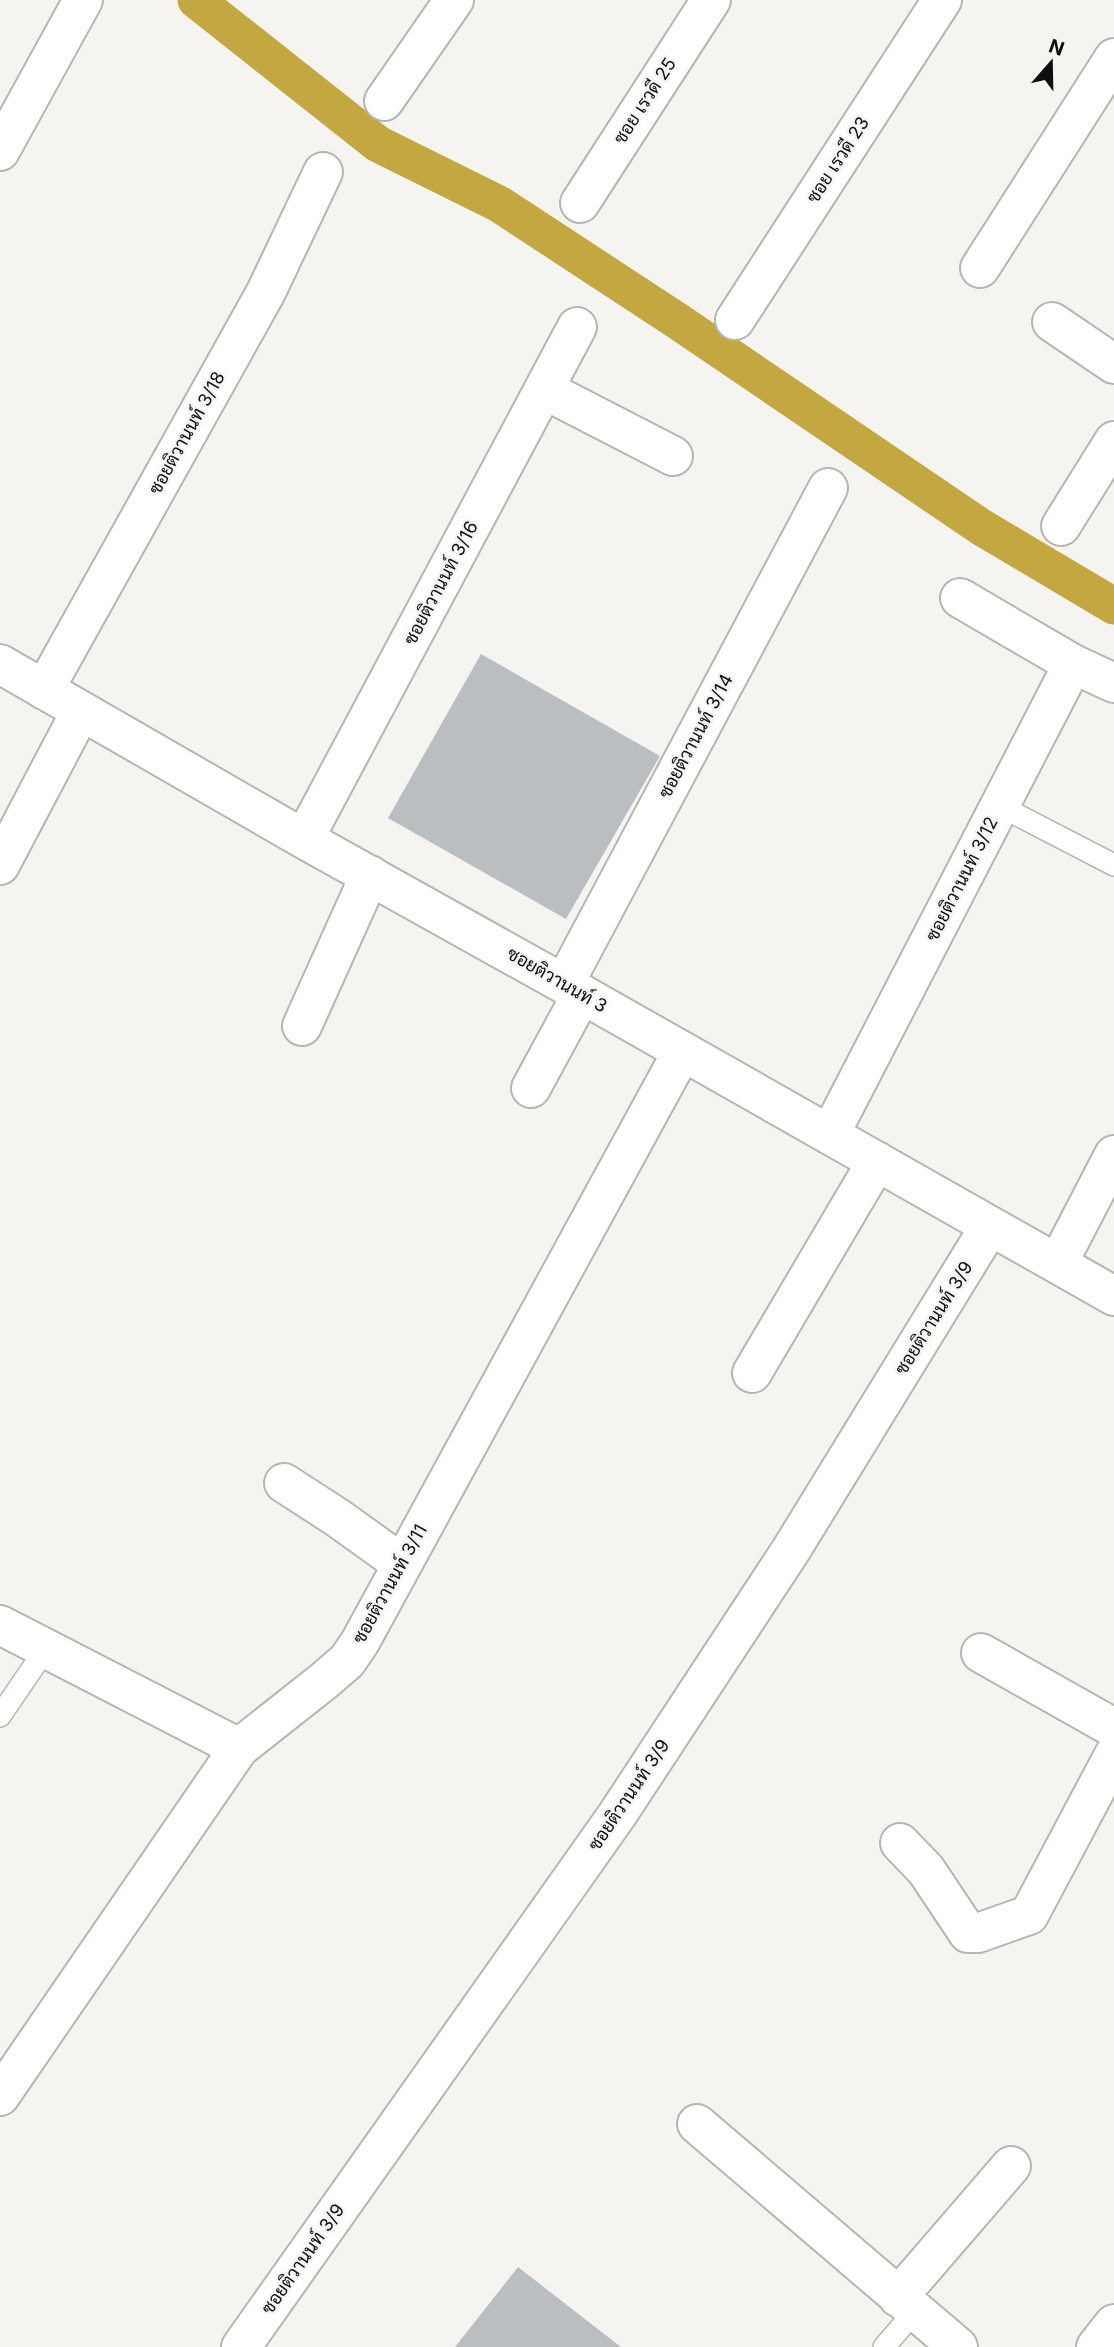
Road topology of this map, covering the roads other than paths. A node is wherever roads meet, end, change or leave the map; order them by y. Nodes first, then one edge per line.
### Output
1 (83, 0) edge
2 (454, 0) edge
3 (711, 0) edge
4 (942, 0) edge
5 (1114, 58) edge
6 (383, 101) dead end
7 (0, 151) edge
8 (323, 172) dead end
9 (580, 203) dead end
10 (980, 268) dead end
11 (735, 320) dead end
12 (1052, 322) dead end
13 (578, 327) dead end
14 (1114, 364) edge
15 (545, 390) junction
16 (1114, 441) edge
17 (673, 456) dead end
18 (828, 488) dead end
19 (1061, 527) dead end
20 (960, 598) dead end
21 (0, 664) edge
22 (1073, 664) junction
23 (1114, 683) edge
24 (44, 690) junction
25 (81, 711) junction
26 (1000, 806) junction
27 (304, 839) junction
28 (0, 864) edge
29 (1114, 865) edge
30 (370, 875) junction
31 (573, 988) junction
32 (302, 1026) dead end
33 (682, 1052) junction
34 (531, 1088) dead end
35 (830, 1134) junction
36 (1114, 1155) edge
37 (877, 1161) junction
38 (990, 1226) junction
39 (1058, 1263) junction
40 (1114, 1296) edge
41 (752, 1373) dead end
42 (284, 1483) dead end
43 (402, 1564) junction
44 (0, 1625) edge
45 (45, 1650) junction
46 (981, 1653) dead end
47 (0, 1716) edge
48 (1114, 1728) edge
49 (239, 1748) junction
50 (1114, 1755) edge
51 (900, 1843) dead end
52 (0, 2096) edge
53 (697, 2124) dead end
54 (1011, 2166) dead end
55 (906, 2304) junction
56 (1114, 2324) edge
57 (242, 2347) edge
58 (884, 2347) edge
59 (958, 2347) edge
60 (1096, 2347) edge

1 - 7 street
2 - 6 street
3 - 9 street, ซอย เรวดี 25
4 - 11 street, ซอย เรวดี 23
5 - 10 street
8 - 24 street, ซอยติวานนท์ 3/18
12 - 14 street
13 - 15 street, ซอยติวานนท์ 3/16
15 - 17 street
15 - 27 street, ซอยติวานนท์ 3/16
16 - 19 street
18 - 31 street, ซอยติวานนท์ 3/14
20 - 22 street
21 - 24 street, ซอยติวานนท์ 3
22 - 23 street
22 - 26 street, ซอยติวานนท์ 3/12
24 - 25 street, ซอยติวานนท์ 3
25 - 27 street, ซอยติวานนท์ 3
25 - 28 street
26 - 29 lane
26 - 35 street, ซอยติวานนท์ 3/12
27 - 30 street, ซอยติวานนท์ 3
30 - 31 street, ซอยติวานนท์ 3
30 - 32 street
31 - 33 street, ซอยติวานนท์ 3
31 - 34 street, ซอยติวานนท์ 3/14
33 - 35 street, ซอยติวานนท์ 3
33 - 43 street, ซอยติวานนท์ 3/11
35 - 37 street, ซอยติวานนท์ 3
36 - 39 street
37 - 38 street, ซอยติวานนท์ 3
37 - 41 street
38 - 39 street, ซอยติวานนท์ 3
38 - 57 street, ซอยติวานนท์ 3/9
39 - 40 street, ซอยติวานนท์ 3
42 - 43 street
43 - 49 street, ซอยติวานนท์ 3/11
44 - 45 street
45 - 47 lane
45 - 49 street
46 - 48 street
49 - 52 street, ซอยติวานนท์ 3/11
50 - 51 street
53 - 55 street
54 - 55 street
55 - 58 lane
55 - 59 street
56 - 60 street

